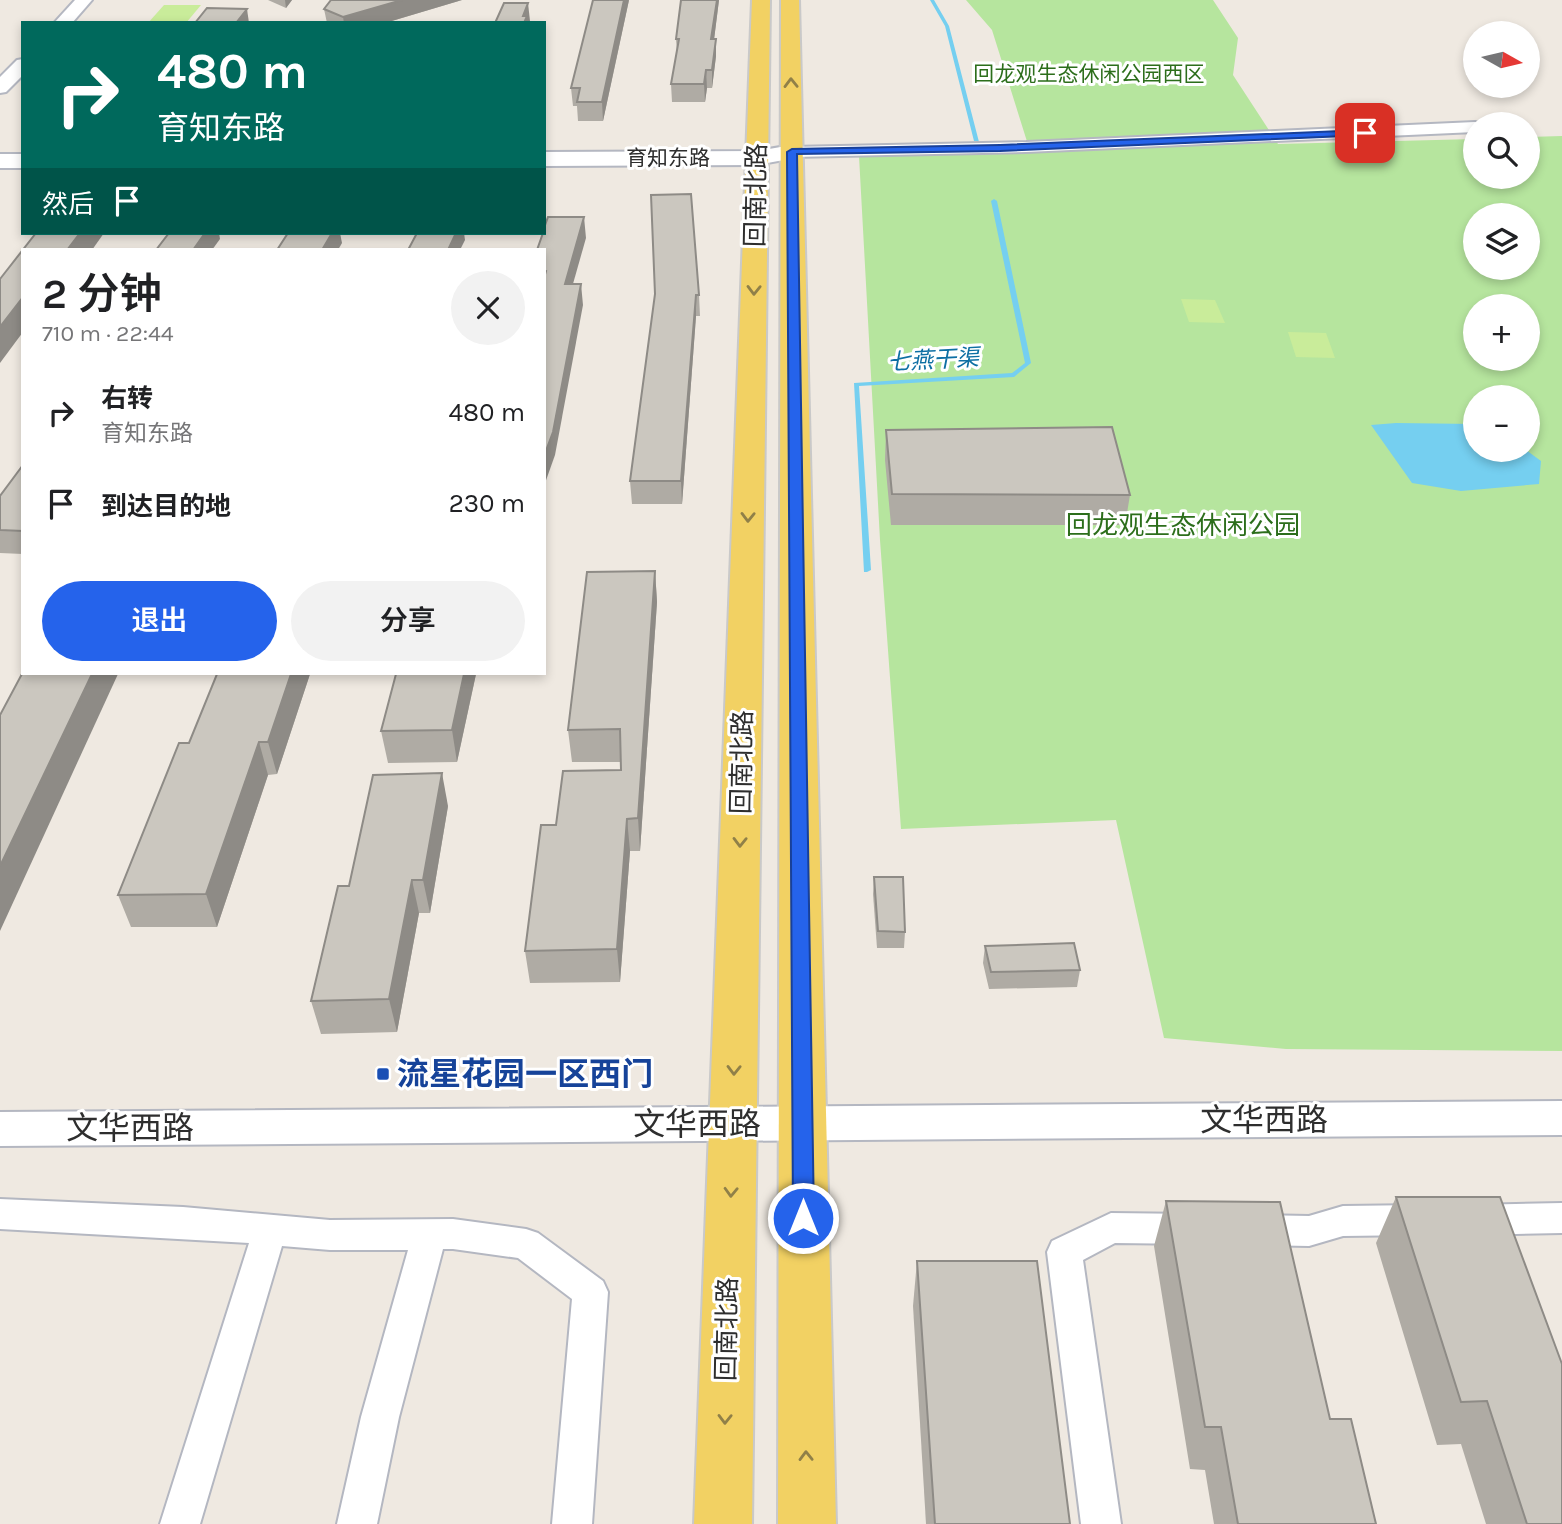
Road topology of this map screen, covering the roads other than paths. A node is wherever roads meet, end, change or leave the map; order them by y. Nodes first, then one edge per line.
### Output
1 (84, 0) edge
2 (761, 0) edge
3 (790, 0) edge
4 (64, 21) edge
5 (21, 66) edge
6 (0, 88) edge
7 (1463, 128) edge
8 (546, 149) edge
9 (0, 150) edge
10 (21, 150) edge
11 (792, 152) junction
12 (757, 153) junction
13 (546, 159) edge
14 (0, 161) edge
15 (21, 161) edge
16 (1562, 1118) edge
17 (803, 1123) junction
18 (733, 1124) junction
19 (0, 1129) edge
20 (0, 1214) edge
21 (1562, 1218) edge
22 (270, 1230) junction
23 (430, 1234) junction
24 (180, 1524) edge
25 (357, 1524) edge
26 (572, 1524) edge
27 (723, 1524) edge
28 (807, 1524) edge
29 (1101, 1524) edge

1 - 4 street
2 - 12 main road, 回南北路
11 -> 3 main road, 回南北路
5 - 6 street
7 - 11 street, 育知东路
8 - 12 main road, 育知东路
9 - 10 main road
11 - 12 main road, 育知东路
11 - 17 main road, 回南北路
12 - 13 main road, 育知东路
12 -> 18 main road, 回南北路
14 - 15 main road
16 - 17 street, 文华西路
17 - 18 street, 文华西路
28 -> 17 main road, 回南北路
18 - 19 street, 文华西路
18 -> 27 main road, 回南北路
20 - 22 street
21 - 29 street
22 - 23 street
22 - 24 street
23 - 25 street
23 - 26 street

